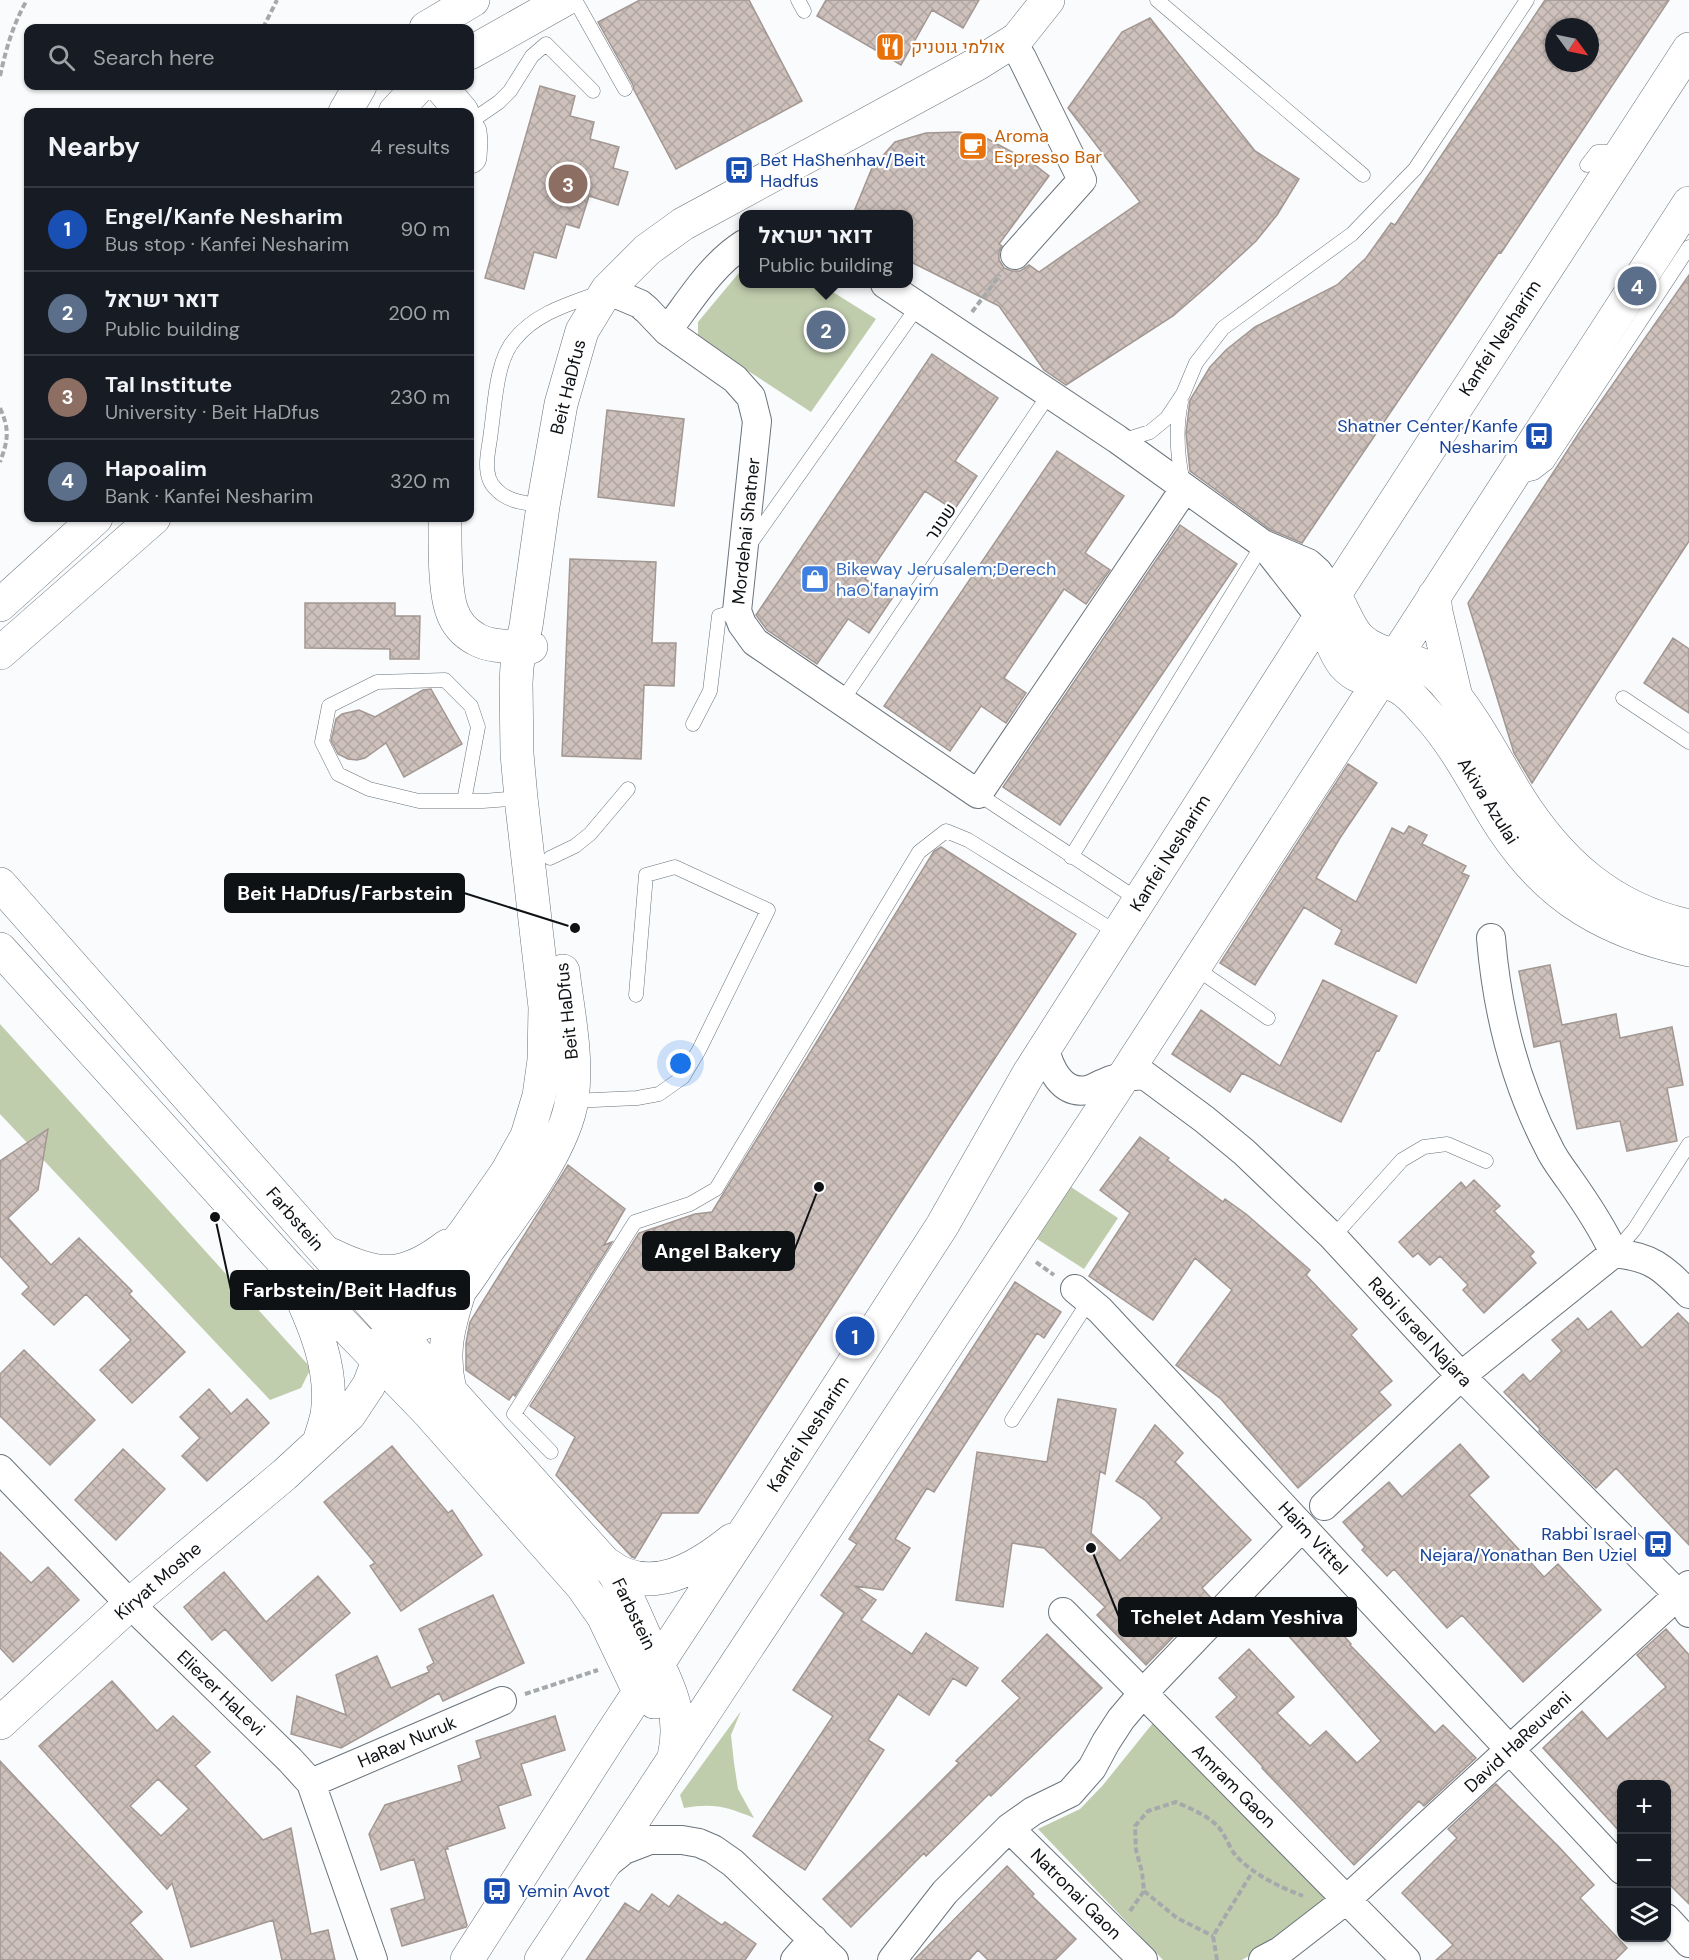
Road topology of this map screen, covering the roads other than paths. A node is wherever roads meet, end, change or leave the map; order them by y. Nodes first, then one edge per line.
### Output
1 (473, 0) edge
2 (564, 0) edge
3 (575, 0) edge
4 (1048, 0) edge
5 (1157, 0) edge
6 (1527, 0) edge
7 (433, 24) edge
8 (1011, 42) junction
9 (1689, 49) edge
10 (474, 51) edge
11 (625, 89) dead end
12 (358, 90) edge
13 (426, 91) edge
14 (593, 92) dead end
15 (347, 108) edge
16 (401, 108) edge
17 (455, 108) edge
18 (474, 119) edge
19 (1363, 175) dead end
20 (1689, 203) edge
21 (739, 247) edge
22 (1689, 247) edge
23 (1015, 255) road end
24 (891, 288) edge
25 (606, 290) junction
26 (918, 306) junction
27 (667, 331) junction
28 (1050, 393) junction
29 (1183, 394) junction
30 (1117, 439) junction
31 (1511, 477) junction
32 (1185, 488) junction
33 (543, 506) junction
34 (92, 522) edge
35 (149, 522) edge
36 (445, 522) edge
37 (1263, 544) junction
38 (742, 556) junction
39 (1434, 596) junction
40 (0, 605) edge
41 (1327, 605) junction
42 (737, 611) junction
43 (526, 640) junction
44 (0, 653) edge
45 (1396, 655) junction
46 (1378, 683) junction
47 (1456, 698) junction
48 (1623, 698) dead end
49 (842, 701) junction
50 (693, 724) dead end
51 (1436, 724) junction
52 (1347, 731) junction
53 (1689, 742) edge
54 (628, 789) dead end
55 (978, 794) junction
56 (521, 798) junction
57 (464, 801) junction
58 (1071, 856) junction
59 (550, 858) junction
60 (0, 884) edge
61 (1140, 901) junction
62 (1689, 926) edge
63 (1119, 934) junction
64 (1491, 938) dead end
65 (0, 949) edge
66 (1689, 950) edge
67 (1194, 968) junction
68 (636, 995) dead end
69 (1268, 1018) dead end
70 (1045, 1048) junction
71 (1135, 1074) junction
72 (572, 1101) junction
73 (1689, 1144) edge
74 (1486, 1161) dead end
75 (465, 1232) junction
76 (1332, 1237) junction
77 (324, 1252) junction
78 (1614, 1253) junction
79 (289, 1268) junction
80 (459, 1293) junction
81 (1689, 1294) edge
82 (1082, 1295) joint
83 (382, 1344) junction
84 (1461, 1376) junction
85 (439, 1401) junction
86 (1012, 1420) dead end
87 (330, 1433) junction
88 (552, 1452) dead end
89 (0, 1468) edge
90 (1324, 1506) dead end
91 (751, 1522) junction
92 (1302, 1527) junction
93 (607, 1564) junction
94 (1686, 1598) edge
95 (130, 1604) junction
96 (1063, 1612) dead end
97 (658, 1662) junction
98 (640, 1690) junction
99 (1143, 1693) junction
100 (502, 1701) road end
101 (689, 1711) junction
102 (0, 1723) edge
103 (1509, 1750) junction
104 (311, 1783) junction
105 (1009, 1828) junction
106 (1617, 1865) edge
107 (601, 1868) junction
108 (1340, 1905) junction
109 (1671, 1923) edge
110 (1689, 1942) edge
111 (804, 1950) edge
112 (373, 1960) edge
113 (467, 1960) edge
114 (541, 1960) edge
115 (834, 1960) edge
116 (892, 1960) edge
117 (1143, 1960) edge
118 (1263, 1960) edge
119 (1406, 1960) edge

1 - 7 street
2 - 10 street
3 - 11 lane
4 - 8 street, Beit HaDfus
5 - 19 lane
6 - 29 lane
8 - 23 street
8 - 25 street, Beit HaDfus
9 - 41 street, Kanfei Nesharim
12 - 15 street
13 - 16 street
13 - 17 street
14 - 18 lane
20 - 31 street
21 - 27 street
22 - 31 lane
24 - 26 street
25 - 27 street, Mordehai Shatner
25 - 33 street, Beit HaDfus
25 - 33 lane
26 - 28 street
26 - 38 lane
27 - 38 street, Mordehai Shatner
28 - 30 street
28 - 49 lane, שטנר
29 - 30 lane
29 - 32 lane
30 - 32 street
31 - 39 street
32 - 37 street
32 - 55 street
33 - 43 street, Beit HaDfus
34 - 40 street
35 - 44 street
36 - 43 street
37 - 41 street
37 - 58 lane
38 - 42 street, Mordehai Shatner
39 - 45 street
39 - 47 street
41 - 45 street, Akiva Azulai
41 - 46 street, Akiva Azulai
41 - 61 street, Kanfei Nesharim
42 - 49 street, Mordehai Shatner
42 - 50 lane
43 - 56 street, Beit HaDfus
43 - 59 street, Beit HaDfus
45 - 46 street
45 - 47 street, Akiva Azulai
46 - 51 street, Akiva Azulai
46 - 52 street
47 - 62 street, Akiva Azulai
48 - 53 lane
49 - 55 street, Mordehai Shatner
51 - 52 street
51 - 66 street, Akiva Azulai
52 - 67 street
54 - 59 lane
55 - 58 lane
56 - 57 lane
56 - 75 street, Beit HaDfus
57 - 57 lane
58 - 61 lane
59 - 72 street, Beit HaDfus
60 - 77 street, Farbstein
61 - 63 street, Kanfei Nesharim
63 - 70 street, Kanfei Nesharim
63 - 88 lane
64 - 78 street
65 - 79 street, Farbstein
67 - 69 lane
67 - 71 street
68 - 72 lane
70 - 71 street
70 - 91 street, Kanfei Nesharim
71 - 76 street, Rabi Israel Najara
71 - 101 street
72 - 80 street, Beit HaDfus
73 - 78 lane
74 - 76 lane
75 - 77 street
75 - 83 street, Beit HaDfus
76 - 84 street, Rabi Israel Najara
77 - 83 street, Farbstein
78 - 81 street
78 - 84 street
79 - 83 street, Farbstein
79 - 87 street
80 - 83 street, Beit HaDfus
80 - 85 street
82 - 86 lane
82 - 92 street, Haim Vittel
83 - 85 street, Farbstein
83 - 85 street, Farbstein
83 - 87 street, Kiryat Moshe
84 - 90 street
84 - 94 street, Rabi Israel Najara
85 - 87 street
85 - 93 street, Farbstein
85 - 98 street, Farbstein
87 - 95 street, Kiryat Moshe
89 - 95 street, Eliezer HaLevi
91 - 93 street
91 - 97 street, Kanfei Nesharim
92 - 99 street
92 - 103 street, Haim Vittel
93 - 97 street, Farbstein
94 - 103 street, David HaReuveni
95 - 102 street, Kiryat Moshe
95 - 104 street, Eliezer HaLevi
96 - 99 street, Amram Gaon
97 - 98 street
97 - 101 street, Farbstein
98 - 101 street, Farbstein
98 - 113 street
99 - 105 street
99 - 108 street, Amram Gaon
100 - 104 street, HaRav Nuruk
101 - 107 street
103 - 106 street, Haim Vittel
103 - 108 street, David HaReuveni
104 - 112 street, Eliezer HaLevi
105 - 116 street
105 - 117 street, Natronai Gaon
107 - 111 street
107 - 114 street
108 - 118 street, David HaReuveni
108 - 119 street, Amram Gaon
109 - 110 street
111 - 115 street

